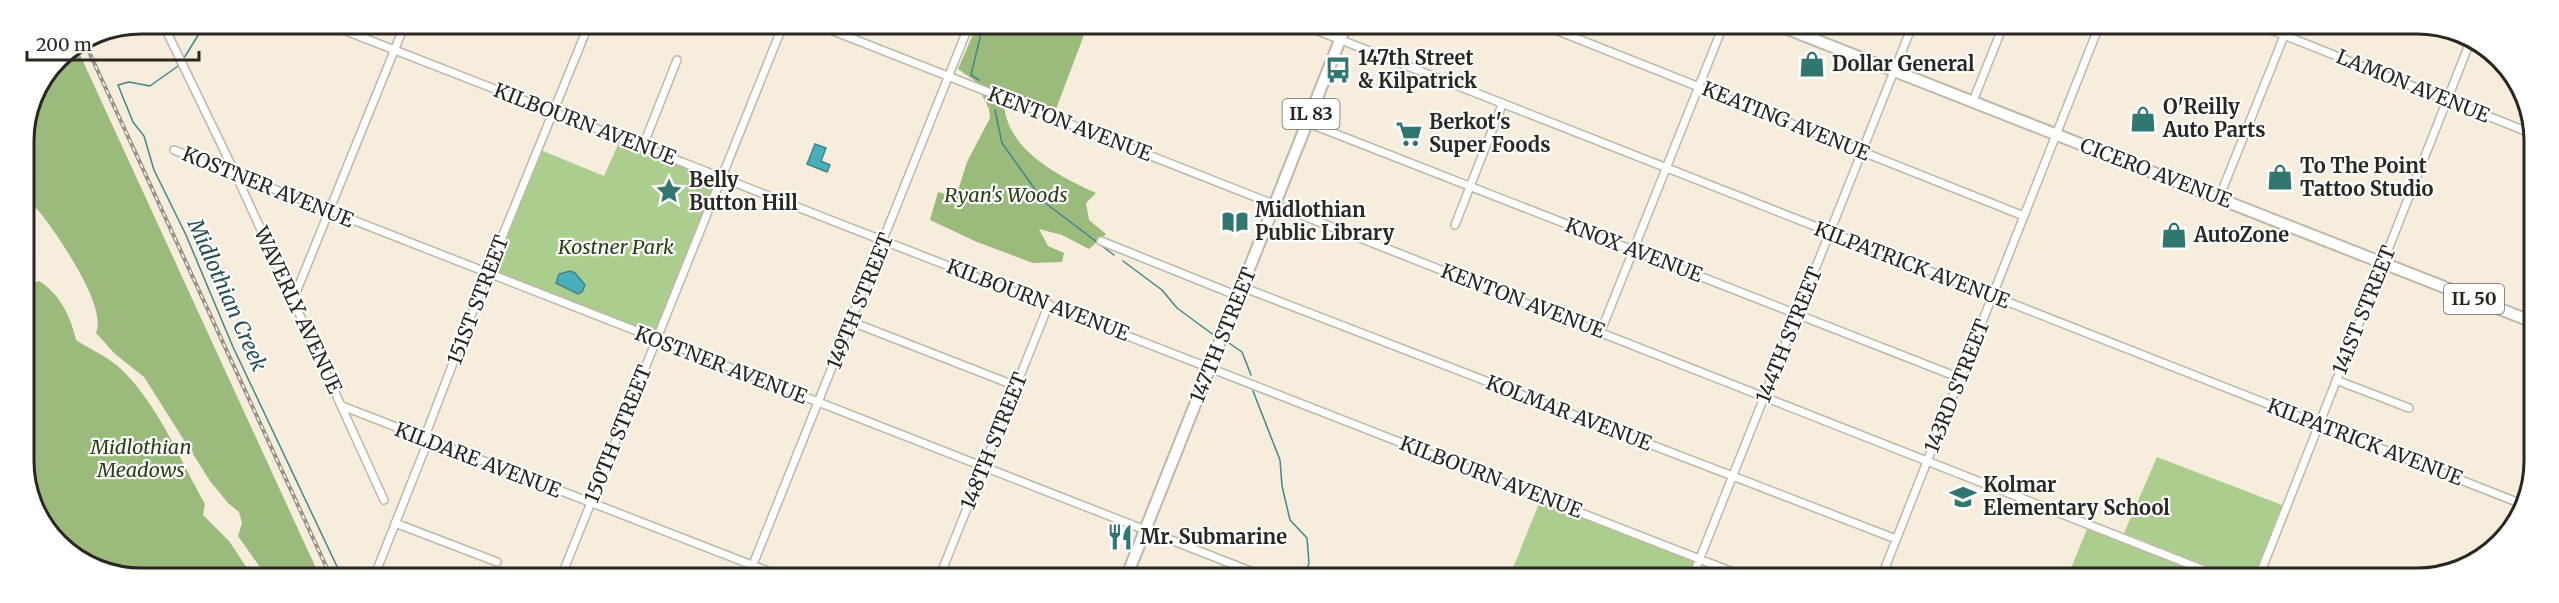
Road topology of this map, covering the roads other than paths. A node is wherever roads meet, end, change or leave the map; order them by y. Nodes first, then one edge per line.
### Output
1 (168, 34) edge
2 (354, 34) edge
3 (401, 34) edge
4 (585, 34) edge
5 (779, 34) edge
6 (841, 34) edge
7 (965, 34) edge
8 (1326, 34) edge
9 (1343, 34) edge
10 (1566, 34) edge
11 (1720, 34) edge
12 (1800, 34) edge
13 (1909, 34) edge
14 (2000, 34) edge
15 (2096, 34) edge
16 (2284, 35) joint
17 (1341, 40) junction
18 (2468, 47) edge
19 (395, 50) junction
20 (677, 60) dead end
21 (1894, 70) junction
22 (949, 76) junction
23 (1699, 87) junction
24 (2447, 100) junction
25 (1973, 101) junction
26 (1502, 105) junction
27 (554, 112) junction
28 (1308, 123) junction
29 (2523, 130) edge
30 (2056, 134) junction
31 (643, 146) junction
32 (174, 150) dead end
33 (1862, 152) junction
34 (1666, 169) junction
35 (236, 175) junction
36 (721, 177) junction
37 (1470, 186) junction
38 (2219, 198) junction
39 (1275, 204) junction
40 (330, 212) junction
41 (2024, 216) junction
42 (1455, 225) dead end
43 (1829, 232) junction
44 (884, 240) junction
45 (1101, 242) dead end
46 (1634, 250) junction
47 (2383, 262) junction
48 (487, 274) junction
49 (1240, 292) junction
50 (1992, 296) junction
51 (293, 300) junction
52 (1049, 304) junction
53 (1797, 314) junction
54 (2524, 318) edge
55 (852, 322) junction
56 (1601, 331) junction
57 (656, 339) junction
58 (1210, 366) junction
59 (1960, 378) junction
60 (2336, 380) junction
61 (1016, 387) junction
62 (1764, 396) junction
63 (819, 404) junction
64 (342, 406) junction
65 (2409, 408) dead end
66 (2319, 424) junction
67 (428, 441) junction
68 (1928, 459) junction
69 (983, 467) junction
70 (1733, 476) junction
71 (384, 500) dead end
72 (2516, 502) edge
73 (591, 503) junction
74 (395, 523) junction
75 (1145, 530) junction
76 (1896, 539) junction
77 (1700, 559) junction
78 (497, 562) dead end
79 (753, 566) junction
80 (378, 568) edge
81 (565, 568) edge
82 (758, 568) edge
83 (943, 568) edge
84 (1130, 568) edge
85 (1242, 568) edge
86 (1696, 568) edge
87 (1723, 568) edge
88 (1885, 568) edge
89 (2200, 568) edge
90 (2262, 568) edge

1 - 35 street, WAVERLY AVENUE
2 - 19 street, KILBOURN AVENUE
3 - 19 street
4 - 27 street, 151ST STREET
5 - 36 street, 150TH STREET
6 - 22 street, KENTON AVENUE
7 - 22 street, 149TH STREET
8 - 17 street, KILPATRICK AVENUE
9 - 17 main road, 147TH STREET / IL 83
10 - 23 street, KEATING AVENUE
11 - 23 street
12 - 21 main road, CICERO AVENUE / IL 50
13 - 21 street, 144TH STREET
14 - 25 street
15 - 30 street, 143RD STREET
16 - 24 street, LAMON AVENUE
16 - 38 street
17 - 26 street, KILPATRICK AVENUE
17 - 28 main road, 147TH STREET / IL 83
18 - 24 street, 141ST STREET
19 - 27 street, KILBOURN AVENUE
19 - 40 street
20 - 31 street
21 - 25 main road, CICERO AVENUE / IL 50
21 - 33 street, 144TH STREET
22 - 39 street, KENTON AVENUE
22 - 44 street, 149TH STREET
23 - 33 street, KEATING AVENUE
23 - 34 street
24 - 29 street, LAMON AVENUE
24 - 47 street, 141ST STREET
25 - 30 main road, CICERO AVENUE / IL 50
26 - 34 street, KILPATRICK AVENUE
26 - 37 street
27 - 31 street, KILBOURN AVENUE
27 - 48 street, 151ST STREET
28 - 37 street, KNOX AVENUE
28 - 39 main road, 147TH STREET / IL 83
30 - 38 main road, CICERO AVENUE / IL 50
30 - 41 street, 143RD STREET
31 - 36 street, KILBOURN AVENUE
32 - 35 street, KOSTNER AVENUE
33 - 41 street, KEATING AVENUE
33 - 43 street, 144TH STREET
34 - 43 street, KILPATRICK AVENUE
34 - 46 street
35 - 40 street, KOSTNER AVENUE
35 - 51 street, WAVERLY AVENUE
36 - 44 street, KILBOURN AVENUE
36 - 57 street, 150TH STREET
37 - 42 street
37 - 46 street, KNOX AVENUE
38 - 47 main road, CICERO AVENUE / IL 50
39 - 49 main road, 147TH STREET / IL 83
39 - 56 street, KENTON AVENUE
40 - 48 street, KOSTNER AVENUE
40 - 51 street
41 - 50 street, 143RD STREET
43 - 50 street, KILPATRICK AVENUE
43 - 53 street, 144TH STREET
44 - 52 street, KILBOURN AVENUE
44 - 55 street, 149TH STREET
45 - 49 street, KOLMAR AVENUE
46 - 53 street, KNOX AVENUE
46 - 56 street
47 - 54 main road, CICERO AVENUE / IL 50
47 - 60 street, 141ST STREET
48 - 57 street, KOSTNER AVENUE
48 - 67 street, 151ST STREET
49 - 58 main road, 147TH STREET / IL 83
49 - 70 street, KOLMAR AVENUE
50 - 59 street, 143RD STREET
50 - 66 street, KILPATRICK AVENUE
51 - 64 street, WAVERLY AVENUE
52 - 58 street, KILBOURN AVENUE
52 - 61 street, 148TH STREET
53 - 59 street, KNOX AVENUE
53 - 62 street, 144TH STREET
55 - 61 street
55 - 63 street, 149TH STREET
56 - 62 street, KENTON AVENUE
57 - 63 street, KOSTNER AVENUE
57 - 73 street, 150TH STREET
58 - 75 main road, 147TH STREET / IL 83
58 - 77 street, KILBOURN AVENUE
59 - 68 street, 143RD STREET
60 - 65 street
60 - 66 street, 141ST STREET
61 - 69 street, 148TH STREET
62 - 68 street, KENTON AVENUE
62 - 70 street, 144TH STREET
63 - 69 street, KOSTNER AVENUE
63 - 79 street, 149TH STREET
64 - 67 street, KILDARE AVENUE
64 - 71 street, WAVERLY AVENUE
66 - 72 street, KILPATRICK AVENUE
66 - 90 street, 141ST STREET
67 - 73 street, KILDARE AVENUE
67 - 74 street, 151ST STREET
68 - 76 street, 143RD STREET
68 - 89 street, KENTON AVENUE
69 - 75 street, KOSTNER AVENUE
69 - 83 street, 148TH STREET
70 - 76 street, KOLMAR AVENUE
70 - 77 street, 144TH STREET
73 - 79 street, KILDARE AVENUE
73 - 81 street, 150TH STREET
74 - 78 street
74 - 80 street, 151ST STREET
75 - 84 main road, 147TH STREET / IL 83
75 - 85 street, KOSTNER AVENUE
76 - 88 street, 143RD STREET
77 - 86 street, 144TH STREET
77 - 87 street, KILBOURN AVENUE
79 - 82 street, KILDARE AVENUE

